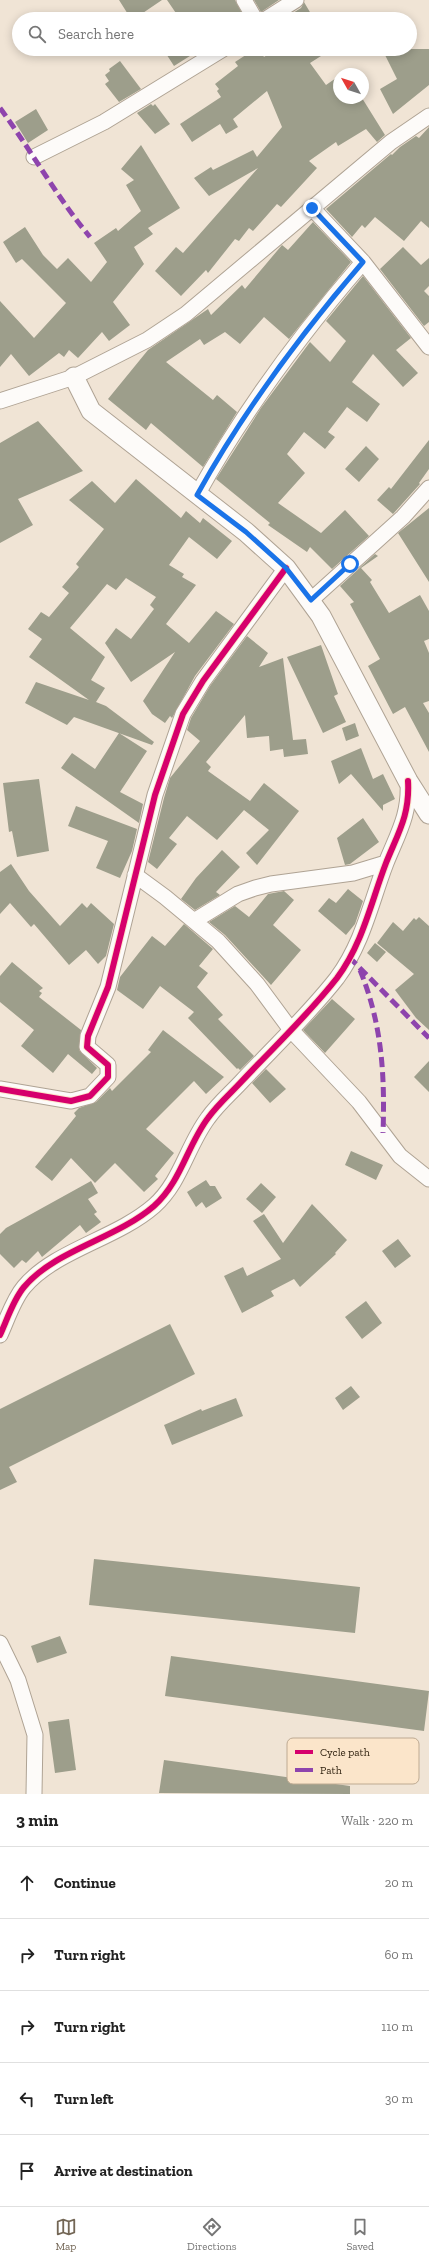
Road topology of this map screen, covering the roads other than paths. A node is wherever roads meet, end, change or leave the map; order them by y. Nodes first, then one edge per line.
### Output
1 (244, 0) edge
2 (296, 0) edge
3 (251, 12) edge
4 (277, 12) edge
5 (212, 56) edge
6 (429, 116) edge
7 (34, 157) dead end
8 (312, 208) junction
9 (363, 262) junction
10 (429, 347) edge
11 (74, 377) junction
12 (0, 401) edge
13 (429, 488) edge
14 (197, 495) junction
15 (286, 568) junction
16 (311, 600) junction
17 (408, 781) junction
18 (429, 814) edge
19 (386, 863) junction
20 (136, 876) junction
21 (194, 921) junction
22 (291, 1030) junction
23 (0, 1089) edge
24 (429, 1179) edge
25 (0, 1335) edge
26 (0, 1643) edge
27 (34, 1794) edge

1 - 3 street
2 - 4 street
5 - 7 street
6 - 8 street
8 - 9 street
8 - 11 street
9 - 10 street
9 - 14 street
11 - 12 street
11 - 14 street
13 - 16 street
14 - 15 street
15 - 16 street
15 - 20 street
16 - 17 street
17 - 18 street
17 - 19 street
19 - 21 street
19 - 22 street
20 - 21 street
20 - 23 street
21 - 22 street
22 - 24 street
22 - 25 street
26 - 27 street

